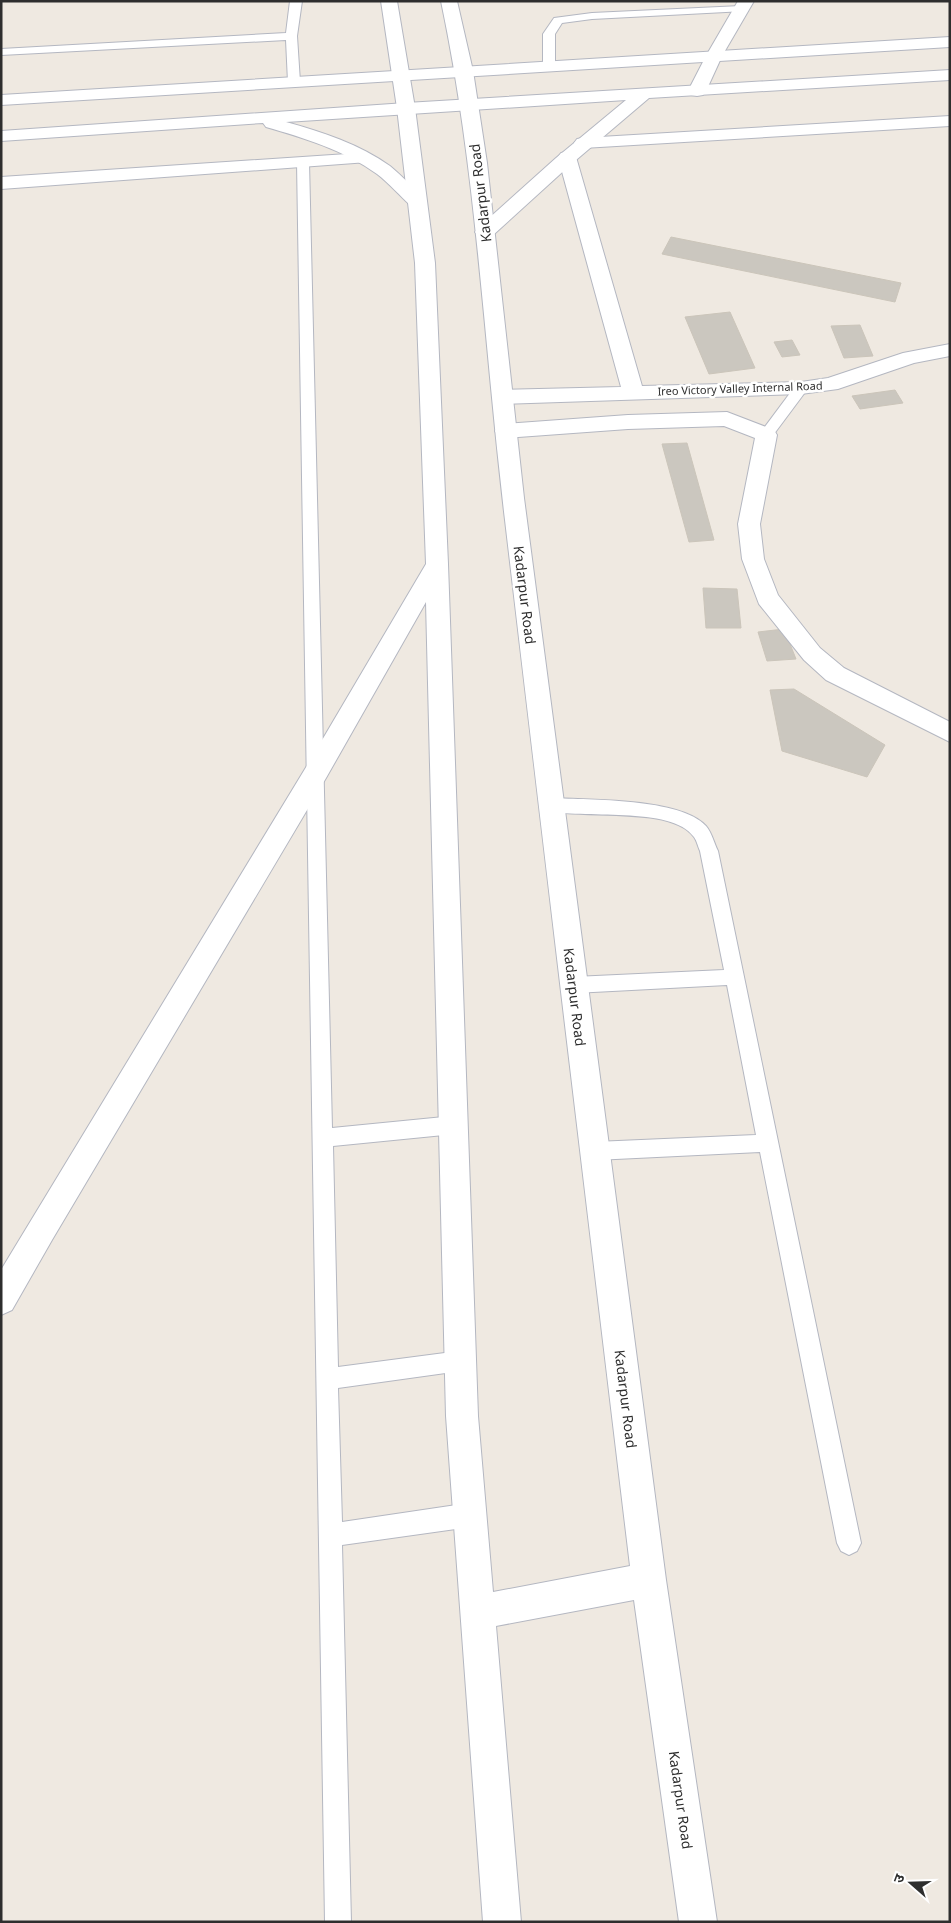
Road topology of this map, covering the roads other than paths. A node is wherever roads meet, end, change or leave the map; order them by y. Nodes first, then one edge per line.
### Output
1 (296, 1) edge
2 (389, 1) edge
3 (449, 1) edge
4 (744, 5) edge
5 (291, 36) junction
6 (950, 42) edge
7 (1, 52) edge
8 (714, 56) junction
9 (549, 66) junction
10 (464, 71) junction
11 (950, 76) edge
12 (400, 77) junction
13 (294, 82) junction
14 (697, 91) junction
15 (643, 95) junction
16 (1, 100) edge
17 (468, 105) junction
18 (406, 108) junction
19 (257, 118) junction
20 (950, 121) edge
21 (1, 136) edge
22 (583, 143) junction
23 (567, 157) junction
24 (362, 158) junction
25 (303, 162) junction
26 (1, 183) edge
27 (418, 202) junction
28 (485, 232) junction
29 (950, 350) edge
30 (801, 388) junction
31 (623, 392) junction
32 (503, 397) junction
33 (506, 431) junction
34 (766, 435) junction
35 (437, 564) junction
36 (950, 733) edge
37 (317, 771) junction
38 (552, 805) junction
39 (734, 978) junction
40 (574, 985) junction
41 (454, 1125) junction
42 (323, 1138) junction
43 (768, 1144) junction
44 (595, 1150) junction
45 (1, 1300) edge
46 (460, 1361) junction
47 (328, 1380) junction
48 (470, 1515) junction
49 (330, 1535) junction
50 (848, 1543) dead end
51 (649, 1580) junction
52 (478, 1612) junction
53 (338, 1922) edge
54 (502, 1922) edge
55 (698, 1922) edge

1 - 5 lane
2 - 12 street
3 - 10 street, Kadarpur Road
4 - 8 street
4 - 9 lane
5 - 7 lane
5 - 13 lane
6 - 8 street
8 - 9 street
8 - 14 street
9 - 10 street
10 - 12 street
10 - 17 street, Kadarpur Road
11 - 14 street
12 - 13 street
12 - 18 street
13 - 16 street
14 - 15 street
15 - 17 street
15 - 22 street
17 - 18 street
17 - 28 street, Kadarpur Road
18 - 19 street
18 - 27 street
19 - 21 street
19 - 24 street
20 - 22 street
22 - 23 street
23 - 28 street
23 - 31 street
24 - 25 street
24 - 27 street
25 - 26 street
25 - 37 lane
27 - 35 street
28 - 32 street, Kadarpur Road
29 - 30 street, Ireo Victory Valley Internal Road
30 - 31 street, Ireo Victory Valley Internal Road
30 - 34 lane
31 - 32 street, Ireo Victory Valley Internal Road
32 - 33 street, Kadarpur Road
33 - 34 street
33 - 38 street, Kadarpur Road
34 - 36 street
35 - 37 street
35 - 41 street
37 - 42 lane
37 - 45 street
38 - 39 lane
38 - 40 street, Kadarpur Road
39 - 40 lane
39 - 43 lane
40 - 44 street, Kadarpur Road
41 - 42 lane
41 - 46 street
42 - 47 lane
43 - 44 lane
43 - 50 lane
44 - 51 street, Kadarpur Road
46 - 47 lane
46 - 48 street
47 - 49 lane
48 - 49 lane
48 - 52 street
49 - 53 lane
51 - 52 street
51 - 55 street, Kadarpur Road
52 - 54 street

